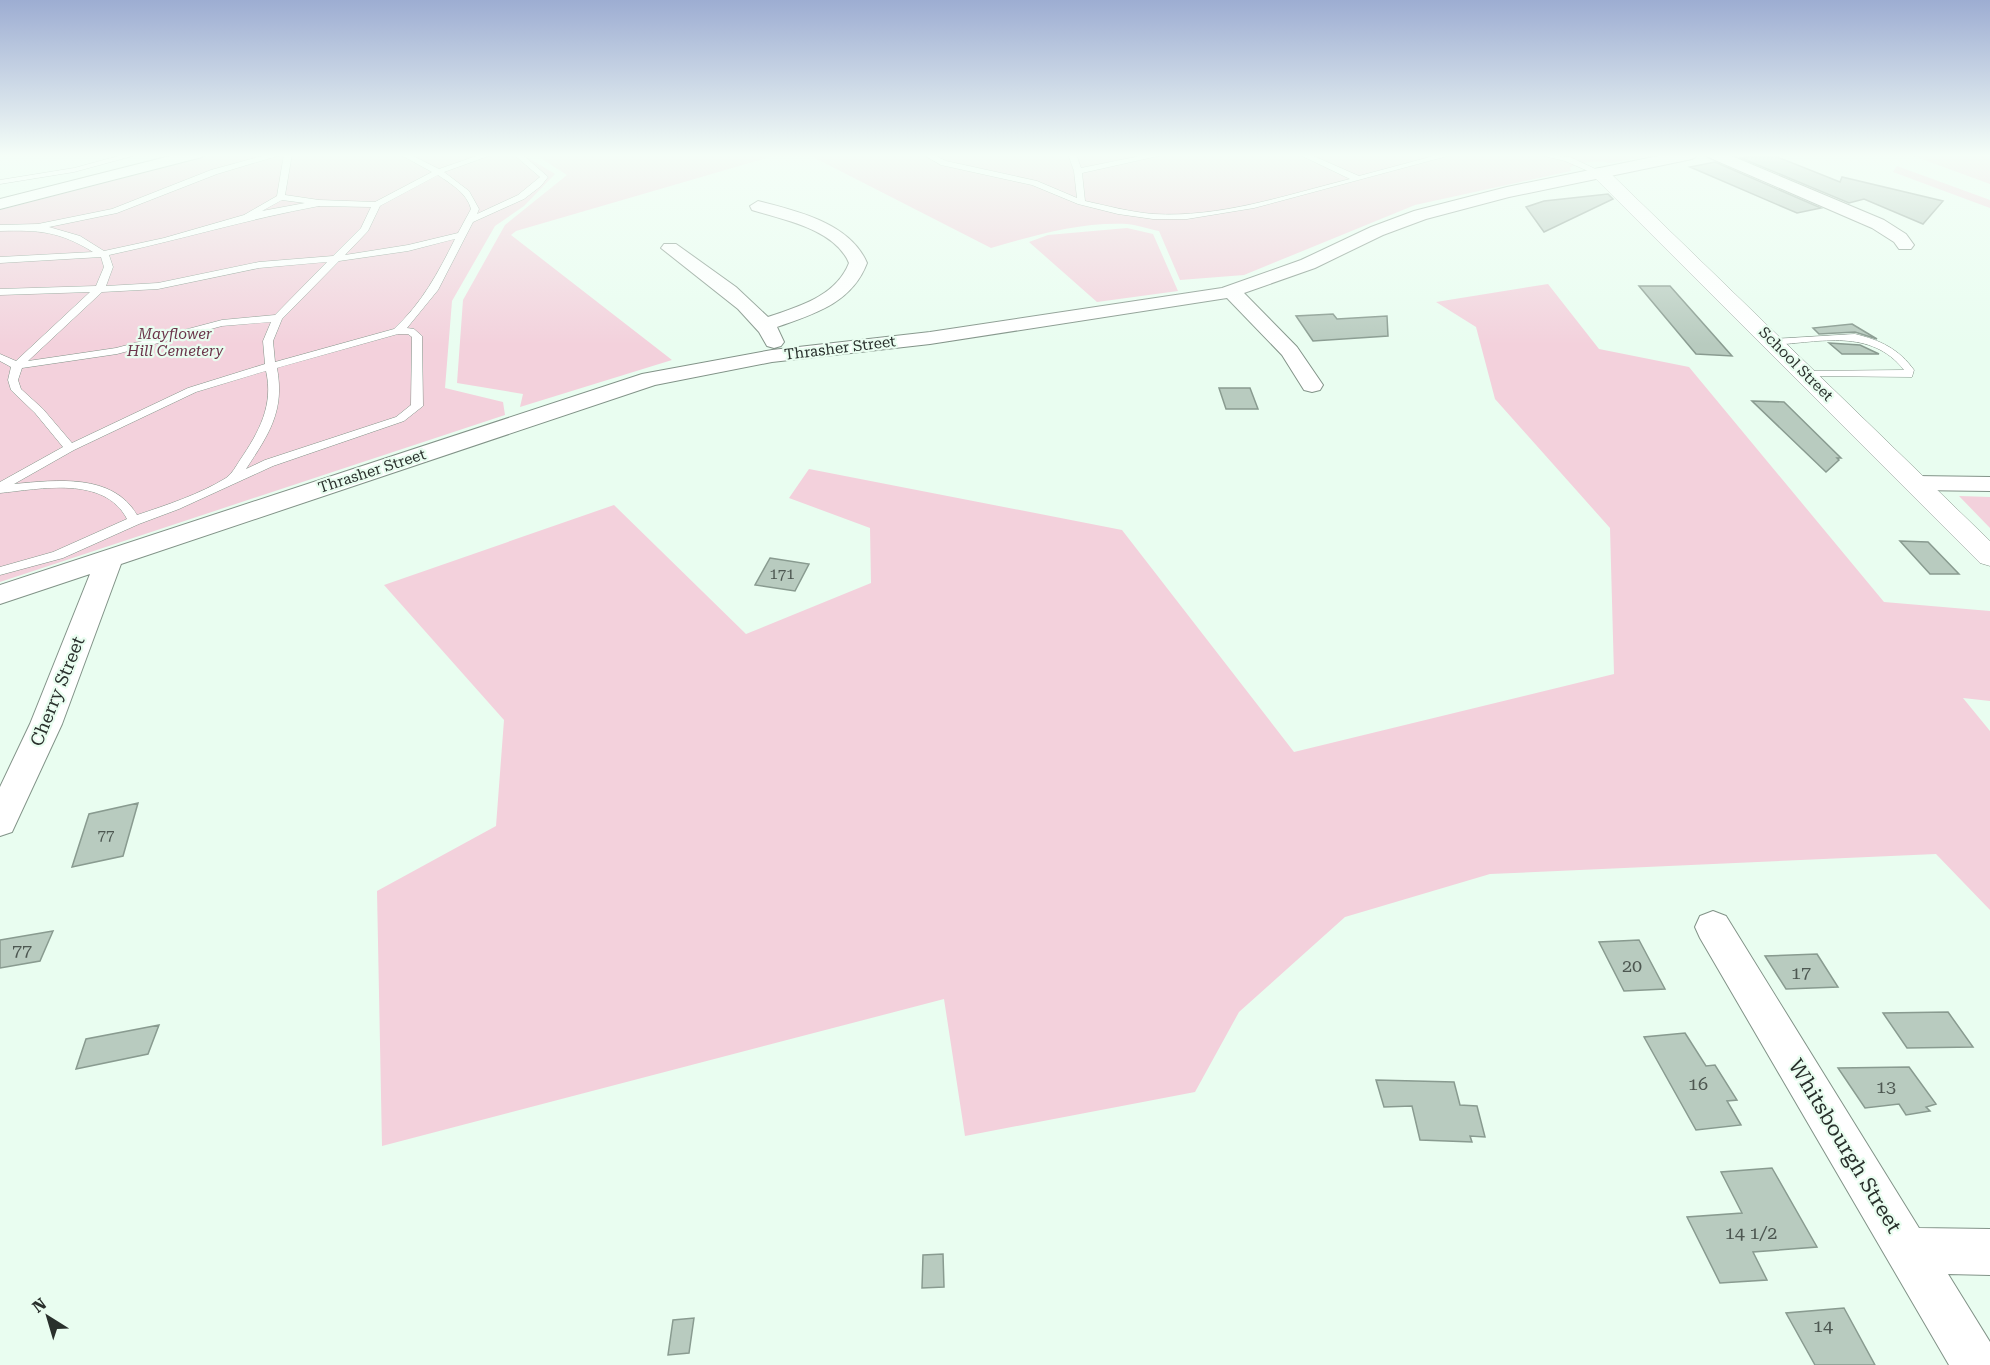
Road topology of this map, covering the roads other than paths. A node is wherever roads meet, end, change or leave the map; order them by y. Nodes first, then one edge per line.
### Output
1 (82, 218) edge
2 (245, 218) edge
3 (370, 218) edge
4 (474, 218) edge
5 (793, 218) edge
6 (1411, 218) edge
7 (1646, 218) edge
8 (1863, 218) edge
9 (469, 220) joint
10 (38, 227) junction
11 (0, 228) edge
12 (461, 235) junction
13 (77, 238) junction
14 (1905, 245) dead end
15 (670, 248) dead end
16 (103, 254) junction
17 (31, 257) junction
18 (336, 259) junction
19 (0, 260) edge
20 (99, 289) junction
21 (0, 292) edge
22 (1232, 292) junction
23 (278, 318) junction
24 (764, 325) junction
25 (398, 330) junction
26 (1774, 342) junction
27 (772, 356) junction
28 (0, 357) edge
29 (17, 366) junction
30 (270, 366) junction
31 (1804, 373) junction
32 (1312, 385) dead end
33 (70, 448) junction
34 (234, 478) junction
35 (1915, 483) junction
36 (1990, 484) edge
37 (0, 488) edge
38 (134, 521) junction
39 (1990, 557) edge
40 (110, 558) junction
41 (0, 571) edge
42 (0, 595) edge
43 (0, 822) edge
44 (1713, 927) dead end
45 (1907, 1251) junction
46 (1990, 1252) edge
47 (1976, 1365) edge

1 - 10 lane
2 - 16 lane
3 - 18 lane
4 - 9 lane
5 - 24 street
6 - 22 street, Thrasher Street
7 - 26 street, School Street
8 - 14 street
9 - 12 lane
10 - 11 lane
10 - 13 lane
12 - 18 lane
12 - 25 lane
13 - 16 lane
13 - 17 lane
15 - 24 street
16 - 17 lane
16 - 20 lane
17 - 19 lane
18 - 20 lane
18 - 23 lane
20 - 21 lane
20 - 29 lane
22 - 27 street, Thrasher Street
22 - 32 street
23 - 29 lane
23 - 30 lane
24 - 27 street
25 - 30 lane
25 - 34 lane
26 - 31 street, School Street
26 - 31 lane
27 - 40 street, Thrasher Street
28 - 29 lane
29 - 33 lane
30 - 33 lane
30 - 34 lane
31 - 35 street, School Street
33 - 37 lane
34 - 38 lane
35 - 36 street
35 - 39 street, School Street
37 - 38 lane
38 - 41 lane
40 - 42 street, Thrasher Street
40 - 43 street, Cherry Street
44 - 45 street, Whitsbourgh Street
45 - 46 street
45 - 47 street, Whitsbourgh Street

